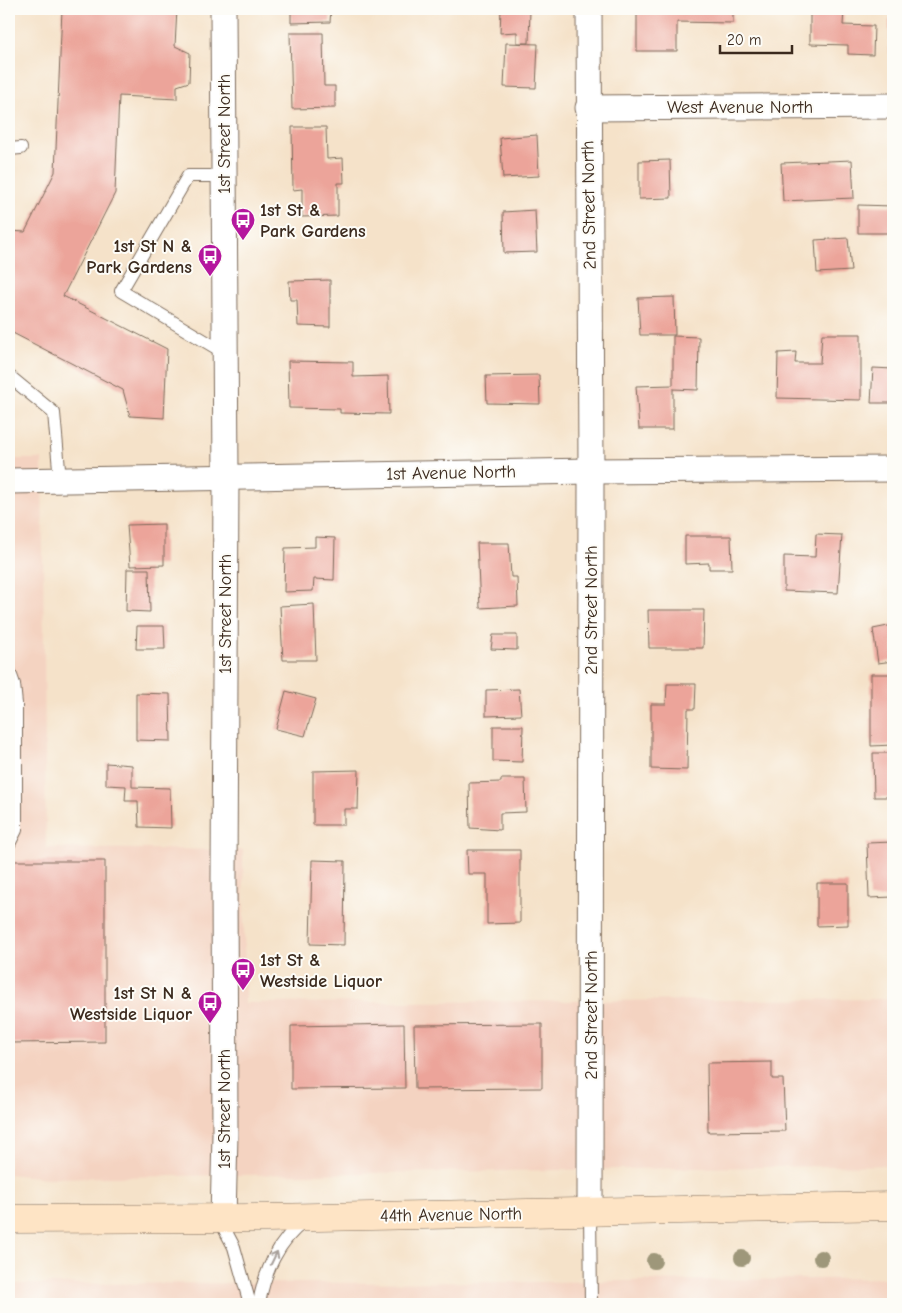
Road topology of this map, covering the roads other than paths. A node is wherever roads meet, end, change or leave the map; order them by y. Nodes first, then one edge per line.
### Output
1 (223, 9) edge
2 (589, 9) edge
3 (893, 106) edge
4 (588, 108) junction
5 (224, 176) junction
6 (225, 353) junction
7 (9, 376) edge
8 (893, 470) edge
9 (591, 471) junction
10 (226, 476) junction
11 (9, 480) edge
12 (60, 480) junction
13 (9, 670) edge
14 (9, 844) edge
15 (893, 1206) edge
16 (590, 1212) junction
17 (310, 1218) junction
18 (9, 1219) edge
19 (223, 1219) junction
20 (250, 1304) edge
21 (259, 1304) edge
22 (591, 1304) edge

1 - 5 street, 1st Street North
2 - 4 street, 2nd Street North
3 - 4 street, West Avenue North
4 - 9 street, 2nd Street North
5 - 6 street, 1st Street North
5 - 6 lane
6 - 10 street, 1st Street North
7 - 12 lane
8 - 9 street, 1st Avenue North
9 - 10 street, 1st Avenue North
9 - 16 street, 2nd Street North
10 - 12 street, 1st Avenue North
10 - 19 street, 1st Street North
11 - 12 street, 1st Avenue North
13 - 14 lane
15 - 16 main road, 44th Avenue North
16 - 17 main road, 44th Avenue North
16 - 22 lane
17 - 19 main road, 44th Avenue North
21 -> 17 lane
18 - 19 main road, 44th Avenue North
19 - 20 lane

